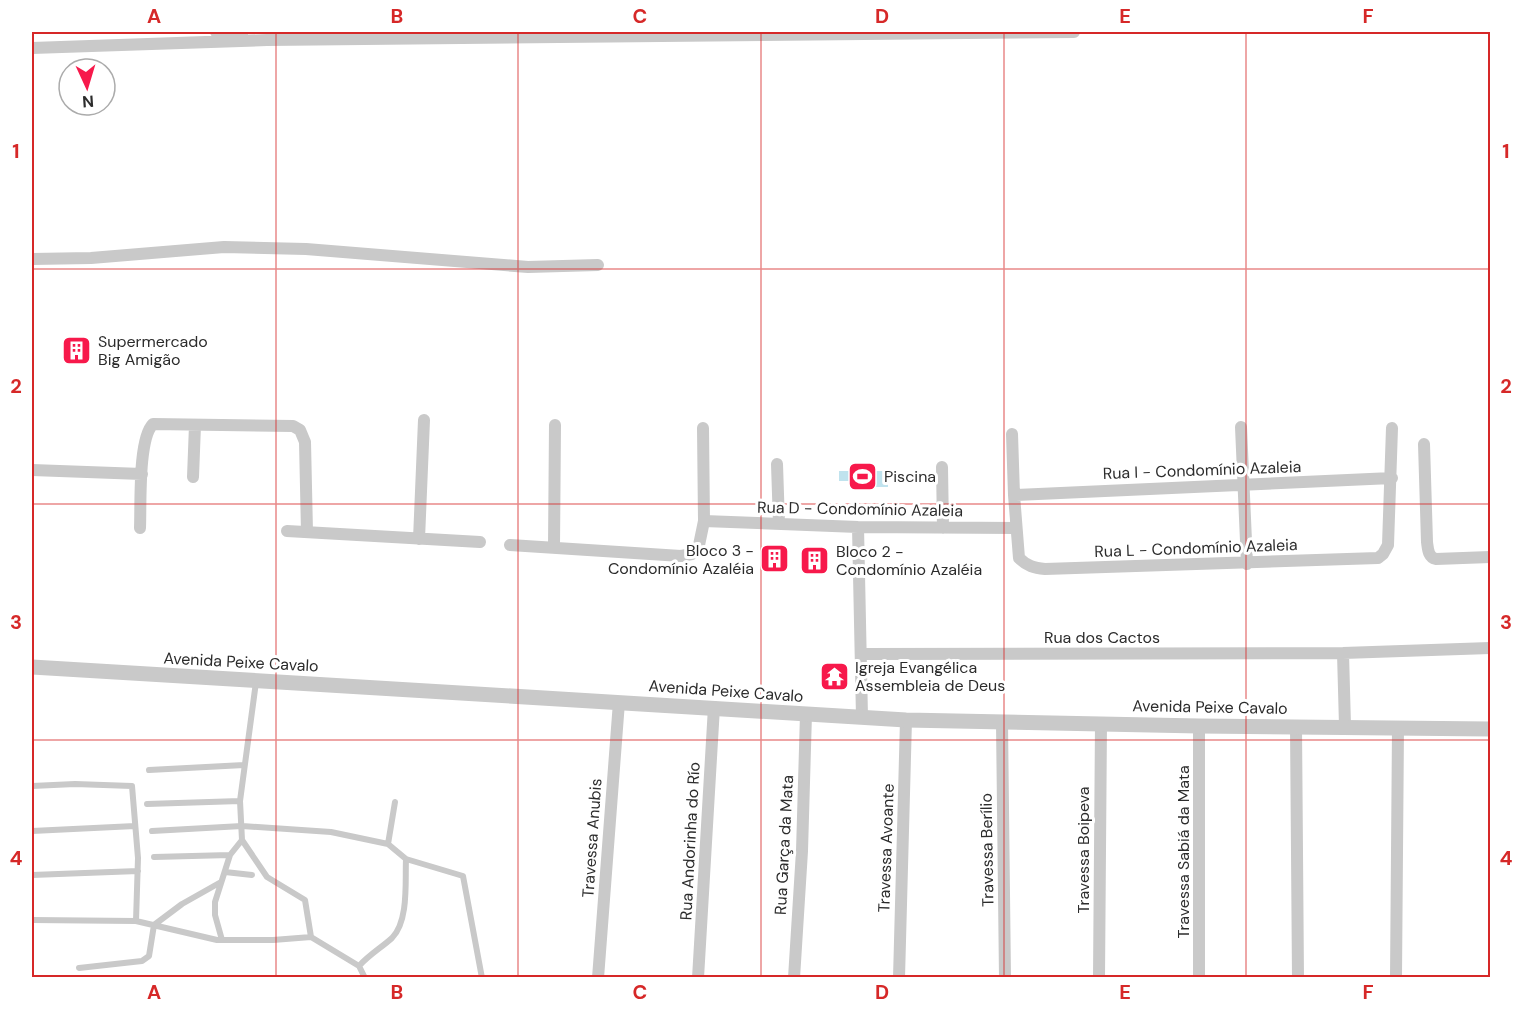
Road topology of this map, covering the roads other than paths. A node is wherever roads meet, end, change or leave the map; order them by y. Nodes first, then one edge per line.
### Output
1 (216, 32) edge
2 (772, 32) edge
3 (1074, 32) edge
4 (267, 40) junction
5 (32, 48) edge
6 (32, 259) edge
7 (598, 265) dead end
8 (424, 420) dead end
9 (555, 425) dead end
10 (195, 426) junction
11 (703, 428) dead end
12 (1241, 428) dead end
13 (1392, 428) dead end
14 (1012, 434) dead end
15 (1424, 444) dead end
16 (777, 464) dead end
17 (942, 467) dead end
18 (32, 470) edge
19 (142, 474) junction
20 (193, 477) dead end
21 (1392, 478) junction
22 (1244, 484) junction
23 (1014, 495) junction
24 (704, 521) junction
25 (779, 524) junction
26 (858, 527) junction
27 (140, 528) dead end
28 (943, 528) junction
29 (1016, 528) junction
30 (287, 531) dead end
31 (307, 532) junction
32 (419, 539) junction
33 (480, 542) dead end
34 (510, 545) dead end
35 (554, 547) junction
36 (1491, 557) edge
37 (1247, 564) junction
38 (1491, 648) edge
39 (1343, 653) junction
40 (861, 654) junction
41 (32, 667) edge
42 (256, 682) junction
43 (619, 702) junction
44 (714, 707) junction
45 (806, 714) junction
46 (862, 717) junction
47 (906, 720) junction
48 (1002, 723) junction
49 (1101, 723) junction
50 (1200, 726) junction
51 (1296, 726) junction
52 (1344, 726) junction
53 (1398, 727) junction
54 (1491, 729) edge
55 (244, 765) junction
56 (149, 770) dead end
57 (32, 786) edge
58 (240, 801) junction
59 (394, 802) dead end
60 (147, 804) dead end
61 (135, 826) junction
62 (242, 826) junction
63 (32, 831) edge
64 (152, 831) dead end
65 (242, 840) junction
66 (388, 844) junction
67 (230, 855) junction
68 (154, 857) dead end
69 (406, 859) junction
70 (138, 871) junction
71 (225, 872) junction
72 (32, 875) edge
73 (252, 875) dead end
74 (221, 882) junction
75 (32, 920) edge
76 (136, 921) junction
77 (154, 925) junction
78 (311, 938) junction
79 (222, 940) junction
80 (359, 966) junction
81 (79, 968) dead end
82 (365, 978) edge
83 (482, 978) edge
84 (598, 978) edge
85 (698, 978) edge
86 (794, 978) edge
87 (899, 978) edge
88 (1005, 978) edge
89 (1099, 978) edge
90 (1199, 978) edge
91 (1298, 978) edge
92 (1396, 978) edge

1 - 4 street
2 - 3 street
2 - 4 street
4 - 5 street
6 - 7 street
8 - 32 street
9 - 35 street
10 - 19 street
10 - 20 street
10 - 31 street
11 - 24 street
12 - 22 street
13 - 21 street
14 - 23 street
15 - 36 street
16 - 25 street
17 - 28 street
18 - 19 street
19 - 27 street
21 - 22 street, Rua I - Condomínio Azaleia
21 - 37 street, Rua L - Condomínio Azaleia
22 - 23 street, Rua I - Condomínio Azaleia
22 - 37 street
23 - 29 street
24 - 25 street, Rua D - Condomínio Azaleia
24 - 35 street
25 - 26 street, Rua D - Condomínio Azaleia
26 - 28 street, Rua D - Condomínio Azaleia
26 - 40 street
28 - 29 street, Rua D - Condomínio Azaleia
29 - 37 street, Rua L - Condomínio Azaleia
30 - 31 street
31 - 32 street
32 - 33 street
34 - 35 street
38 - 39 street, Rua dos Cactos
39 - 40 street, Rua dos Cactos
39 - 52 street
40 - 46 street
41 - 42 street, Avenida Peixe Cavalo
42 - 43 street, Avenida Peixe Cavalo
42 - 55 lane
43 - 44 street, Avenida Peixe Cavalo
43 - 84 street, Travessa Anubis
44 - 45 street, Avenida Peixe Cavalo
44 - 85 street, Rua Andorinha do Río
45 - 46 street, Avenida Peixe Cavalo
45 - 86 street, Rua Garça da Mata
46 - 47 street, Avenida Peixe Cavalo
47 - 48 street, Avenida Peixe Cavalo
47 - 87 street, Travessa Avoante
48 - 49 street, Avenida Peixe Cavalo
48 - 88 street, Travessa Berílio
49 - 50 street, Avenida Peixe Cavalo
49 - 89 street, Travessa Boipeva
50 - 51 street, Avenida Peixe Cavalo
50 - 90 street, Travessa Sabiá da Mata
51 - 52 street, Avenida Peixe Cavalo
51 - 91 street
52 - 53 street, Avenida Peixe Cavalo
53 - 54 street, Avenida Peixe Cavalo
53 - 92 street
55 - 56 lane
55 - 58 lane
57 - 61 lane
58 - 60 lane
58 - 62 lane
59 - 66 lane
61 - 63 lane
61 - 70 lane
62 - 64 lane
62 - 65 lane
62 - 66 lane
65 - 67 lane
65 - 78 lane
66 - 69 lane
67 - 68 lane
67 - 71 lane
69 - 80 lane
69 - 83 lane
70 - 72 lane
70 - 76 lane
71 - 73 lane
71 - 74 lane
74 - 77 lane
74 - 79 lane
75 - 76 lane
76 - 77 lane
77 - 79 lane
77 - 81 lane
78 - 79 lane
78 - 80 lane
80 - 82 lane

